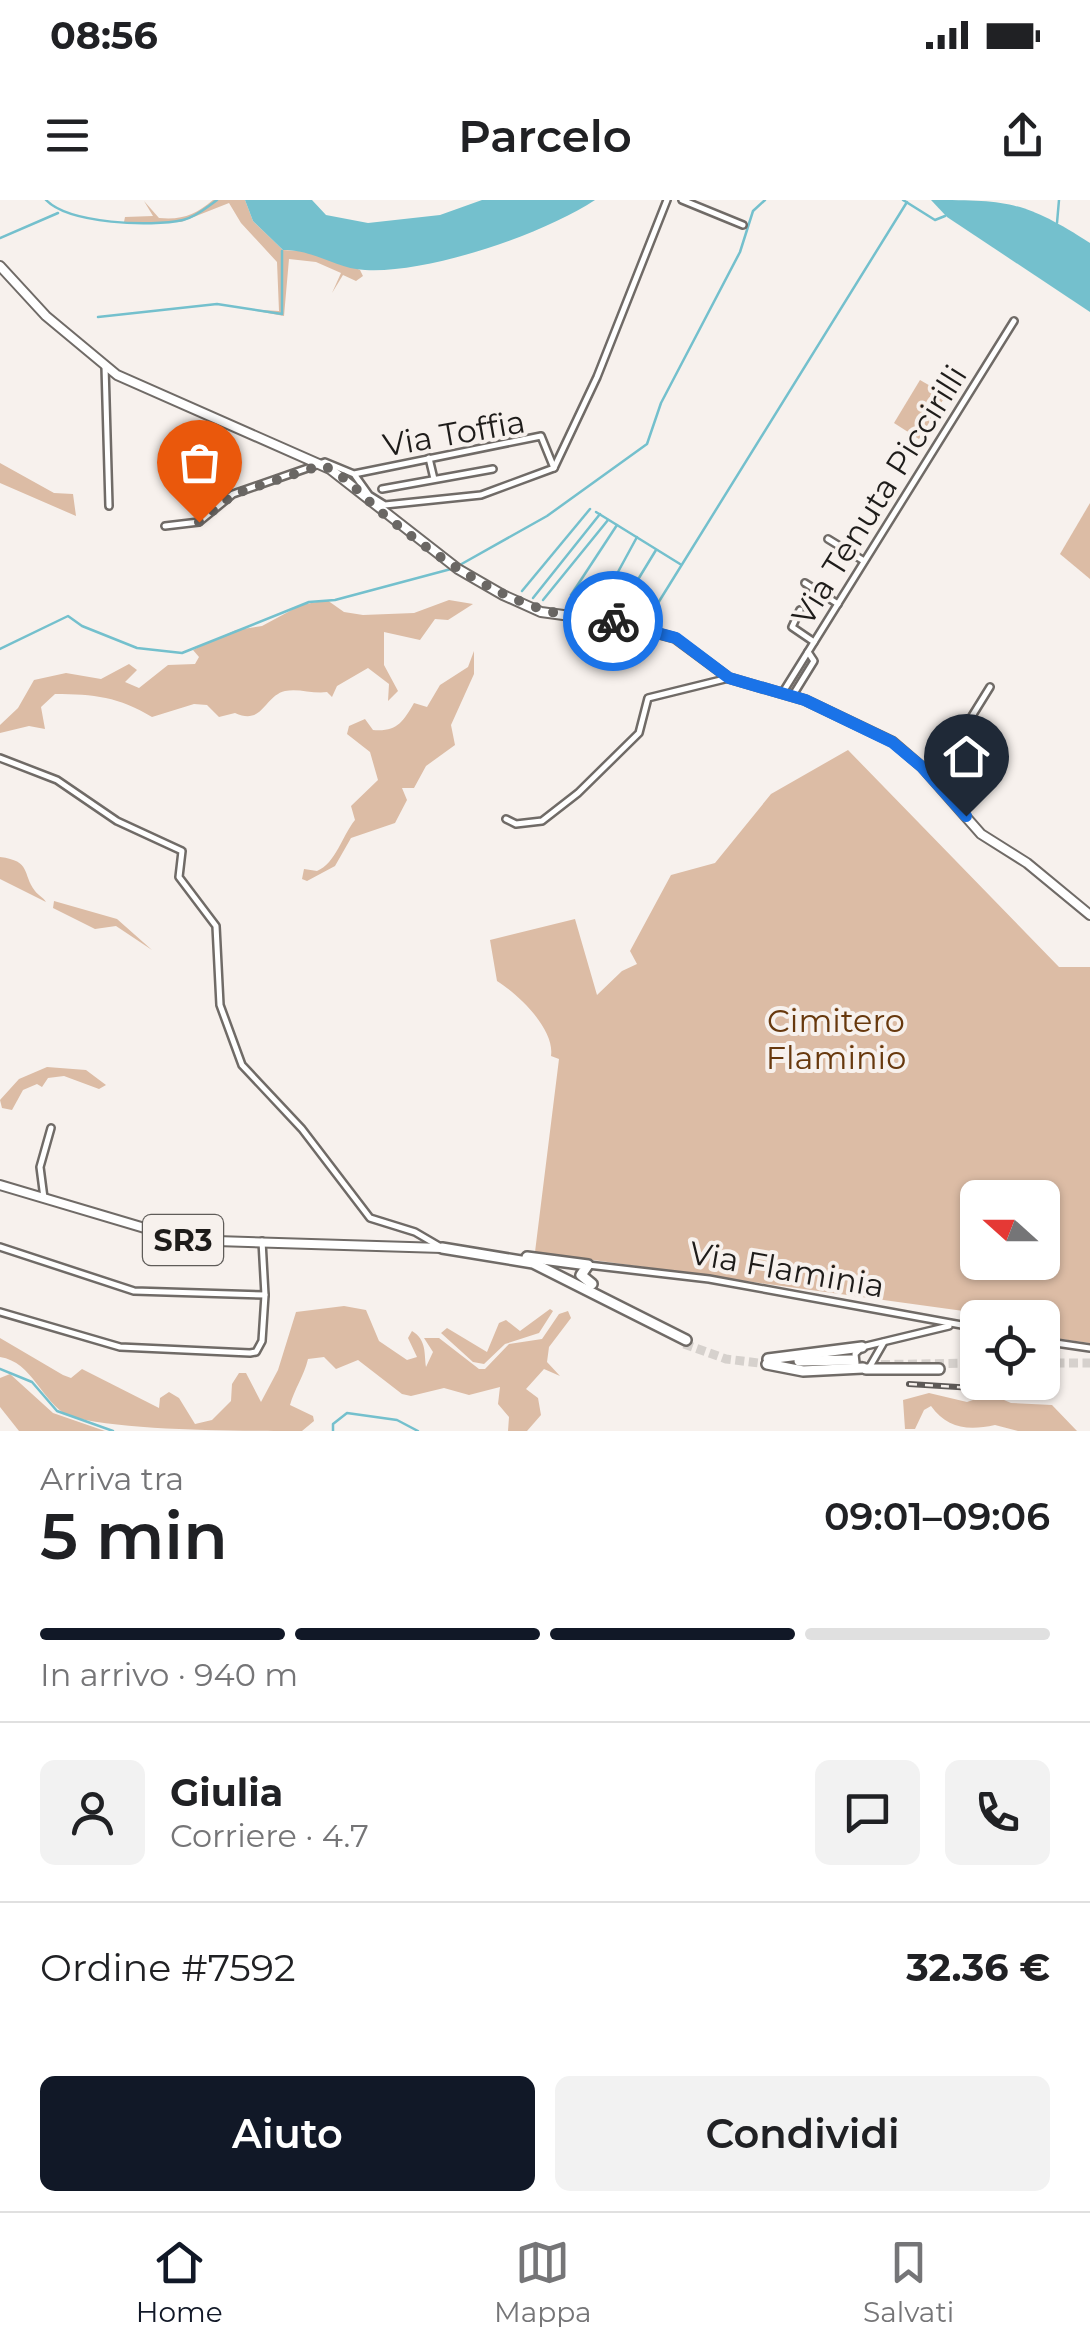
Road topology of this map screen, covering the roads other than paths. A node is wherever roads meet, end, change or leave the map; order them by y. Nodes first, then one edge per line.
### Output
1 (667, 200) edge
2 (682, 200) edge
3 (742, 224) dead end
4 (0, 266) edge
5 (1014, 321) dead end
6 (105, 366) junction
7 (429, 458) junction
8 (322, 465) junction
9 (554, 468) junction
10 (493, 469) dead end
11 (354, 474) junction
12 (434, 479) junction
13 (382, 490) dead end
14 (110, 506) dead end
15 (387, 511) junction
16 (165, 526) dead end
17 (828, 539) dead end
18 (864, 562) junction
19 (804, 583) dead end
20 (838, 604) junction
21 (800, 610) dead end
22 (814, 642) junction
23 (729, 678) junction
24 (990, 688) dead end
25 (788, 694) junction
26 (0, 758) edge
27 (932, 779) junction
28 (506, 819) dead end
29 (1090, 915) edge
30 (51, 1128) dead end
31 (0, 1185) edge
32 (46, 1200) junction
33 (262, 1241) junction
34 (0, 1247) edge
35 (442, 1248) junction
36 (501, 1254) junction
37 (588, 1264) junction
38 (264, 1294) junction
39 (0, 1312) edge
40 (925, 1319) junction
41 (644, 1320) junction
42 (942, 1322) junction
43 (956, 1324) junction
44 (960, 1325) edge
45 (934, 1330) junction
46 (884, 1342) junction
47 (1060, 1344) edge
48 (862, 1347) junction
49 (1090, 1348) edge
50 (876, 1358) junction
51 (768, 1362) junction
52 (851, 1362) tunnel mouth
53 (864, 1369) junction
54 (939, 1369) dead end

1 - 9 street
2 - 3 street
4 - 6 main road
5 - 18 street, Via Tenuta Piccirilli
6 - 8 main road
6 - 14 street
7 - 9 street, Via Toffia
7 - 11 street, Via Toffia
7 - 12 street
8 - 11 street
8 - 15 main road
8 - 16 street
9 - 15 street, Via Toffia
10 - 12 street
11 - 15 street
12 - 13 street
15 - 23 main road
17 - 18 street
18 - 20 street, Via Tenuta Piccirilli
19 - 20 street
20 - 22 street, Via Tenuta Piccirilli
21 - 22 street
22 - 25 street, Via Tenuta Piccirilli
23 - 25 main road
23 - 28 street
24 - 27 street
25 - 27 main road
26 - 35 street
27 - 29 main road
30 - 32 street
31 - 32 main road, SR3
32 - 33 main road, SR3
33 - 35 main road, SR3
33 - 38 street
34 - 38 street
35 - 36 highway, SR3
35 - 41 highway, SR3
36 - 37 highway
36 - 41 highway, SR3
37 - 40 street, Via Flaminia
37 - 41 highway
38 - 39 street
40 - 42 street, Via Flaminia
40 - 45 street
42 - 43 street, Via Flaminia
42 - 45 street
43 - 44 street, Via Flaminia
43 - 45 street
45 - 46 street
46 - 48 street
46 - 50 street
47 - 49 street
48 - 50 street
48 - 51 highway
48 - 53 street
50 - 53 street
51 - 52 highway
51 - 53 highway
53 - 54 highway

